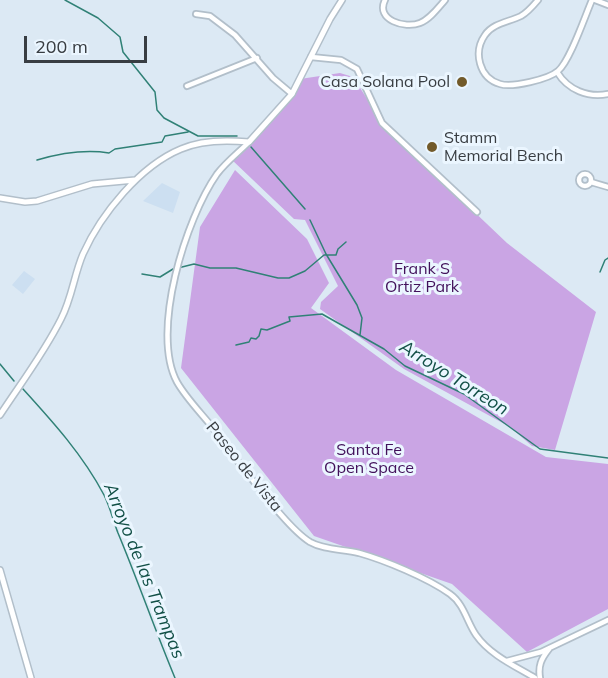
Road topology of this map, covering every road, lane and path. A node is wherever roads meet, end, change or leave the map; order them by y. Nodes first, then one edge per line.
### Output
1 (342, 0) edge
2 (385, 0) edge
3 (445, 0) edge
4 (538, 0) edge
5 (593, 0) edge
6 (608, 5) edge
7 (196, 14) dead end
8 (311, 57) junction
9 (256, 58) junction
10 (557, 72) junction
11 (188, 86) dead end
12 (292, 94) junction
13 (608, 94) edge
14 (249, 142) junction
15 (135, 180) junction
16 (591, 182) dead end
17 (608, 187) edge
18 (0, 198) edge
19 (477, 212) dead end
20 (0, 415) edge
21 (0, 570) edge
22 (608, 620) edge
23 (551, 647) junction
24 (507, 661) junction
25 (31, 678) edge
26 (534, 678) edge
27 (540, 678) edge

1 - 8 street
2 - 3 street
4 - 10 street
5 - 6 street
5 - 10 street
7 - 9 street
8 - 12 street
8 - 19 street
9 - 11 street
9 - 12 street
10 - 13 street
12 - 14 street
14 - 15 street
14 - 24 street, Paseo de Vista
15 - 18 street
15 - 20 street
16 - 17 street
21 - 25 street
22 - 23 street
23 - 24 street
23 - 27 street
24 - 26 street, Paseo de Vista

